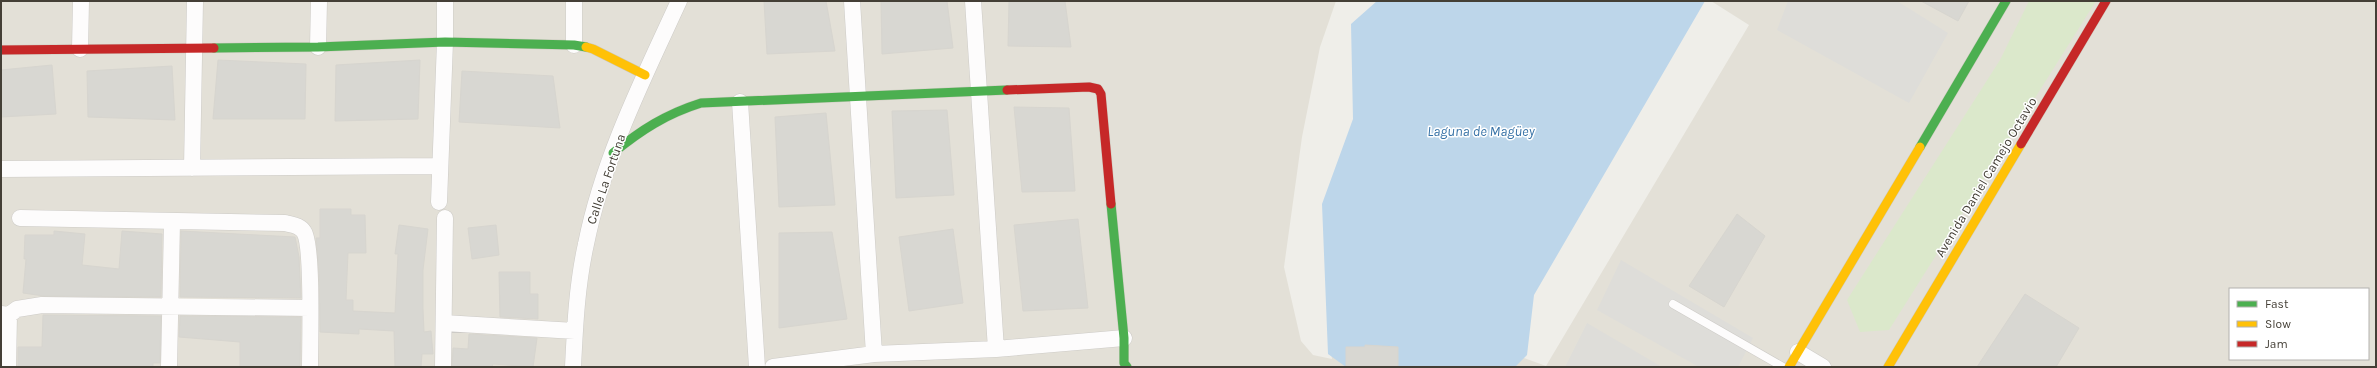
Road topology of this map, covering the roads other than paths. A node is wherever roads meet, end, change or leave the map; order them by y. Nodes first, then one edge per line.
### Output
1 (81, 1) edge
2 (195, 1) edge
3 (319, 1) edge
4 (445, 1) edge
5 (574, 1) edge
6 (679, 1) edge
7 (852, 1) edge
8 (973, 1) edge
9 (2006, 1) edge
10 (2106, 1) edge
11 (445, 42) junction
12 (574, 46) junction
13 (318, 47) junction
14 (195, 48) junction
15 (80, 49) junction
16 (1, 50) edge
17 (645, 74) junction
18 (980, 93) junction
19 (856, 98) junction
20 (740, 102) junction
21 (613, 153) junction
22 (440, 166) junction
23 (192, 168) junction
24 (1, 169) edge
25 (439, 202) dead end
26 (20, 218) dead end
27 (445, 218) dead end
28 (172, 222) junction
29 (1673, 304) dead end
30 (170, 306) junction
31 (310, 308) junction
32 (5, 314) edge
33 (444, 323) junction
34 (575, 331) junction
35 (1124, 338) junction
36 (996, 349) junction
37 (1798, 352) junction
38 (874, 354) junction
39 (8, 367) edge
40 (169, 367) edge
41 (310, 367) edge
42 (443, 367) edge
43 (573, 367) edge
44 (757, 367) edge
45 (772, 367) edge
46 (1127, 367) edge
47 (1783, 367) edge
48 (1789, 367) edge
49 (1823, 367) edge
50 (1888, 367) edge

1 - 15 street
2 - 14 street
3 - 13 street
4 - 11 street
5 - 12 street
6 - 17 street, Calle La Fortuna
7 - 19 street
8 - 18 street
9 - 37 street
10 - 50 street, Avenida Daniel Camejo Octavio
11 - 12 street
11 - 13 street
11 - 22 street
12 - 17 street
13 - 14 street
14 - 15 street
14 - 23 street
15 - 16 street
17 - 21 street, Calle La Fortuna
18 - 19 street
18 - 35 street
18 - 36 street
19 - 20 street
19 - 38 street
20 - 21 street
20 - 44 street
21 - 34 street, Calle La Fortuna
22 - 23 street
22 - 25 street
23 - 24 street
26 - 28 street
27 - 33 street
28 - 30 street
28 - 31 street
29 - 47 lane
30 - 31 street
30 - 32 street
30 - 40 street
31 - 41 street
32 - 39 street
33 - 34 street
33 - 42 street
34 - 43 street, Calle La Fortuna
35 - 36 street
35 - 46 street
36 - 38 street
37 - 48 street
37 - 49 street
38 - 45 street

